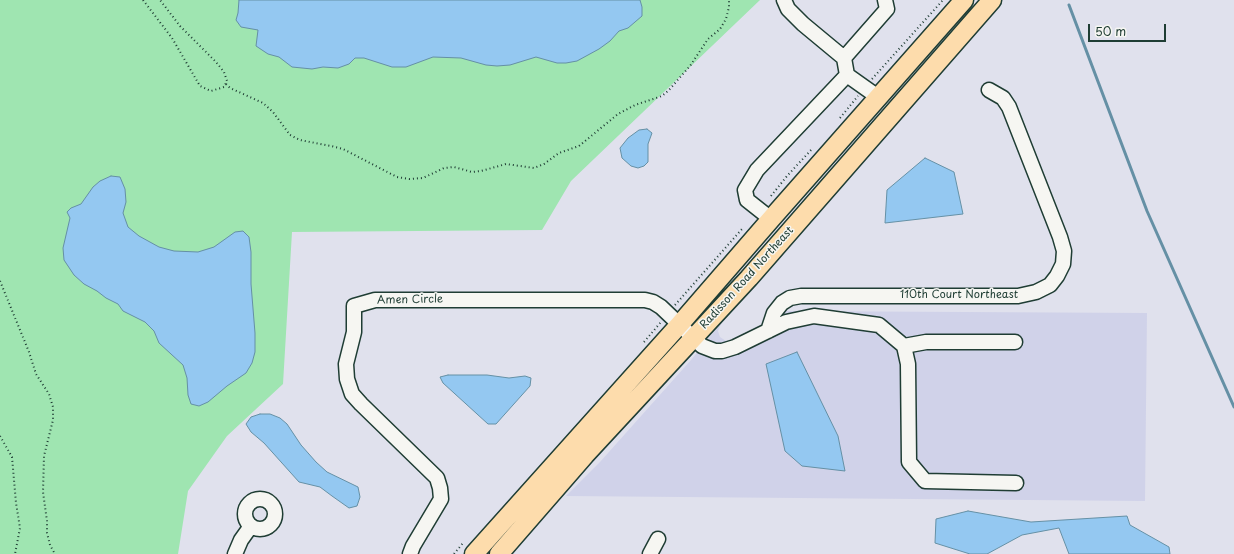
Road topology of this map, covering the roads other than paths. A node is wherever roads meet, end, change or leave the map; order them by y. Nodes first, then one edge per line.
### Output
1 (784, 0) edge
2 (885, 0) edge
3 (964, 0) edge
4 (992, 0) edge
5 (844, 58) junction
6 (847, 75) junction
7 (989, 90) dead end
8 (878, 97) junction
9 (770, 219) junction
10 (680, 324) junction
11 (768, 331) junction
12 (693, 337) junction
13 (1015, 342) dead end
14 (904, 346) junction
15 (1016, 483) dead end
16 (251, 526) dead end
17 (658, 539) dead end
18 (235, 554) edge
19 (410, 554) edge
20 (474, 554) edge
21 (499, 554) edge
22 (650, 554) edge

1 - 5 street
2 - 5 street
3 - 8 main road, Radisson Road Northeast
4 - 12 main road, Radisson Road Northeast
5 - 6 street
6 - 8 street
6 - 9 street
7 - 11 street, 110th Court Northeast
8 - 9 main road, Radisson Road Northeast
9 - 10 main road, Radisson Road Northeast
10 - 12 street
10 - 19 street, Amen Circle
10 - 20 main road, Radisson Road Northeast
11 - 12 street
11 - 14 street
12 - 21 main road, Radisson Road Northeast
13 - 14 street
14 - 15 street
16 - 18 street
17 - 22 street

